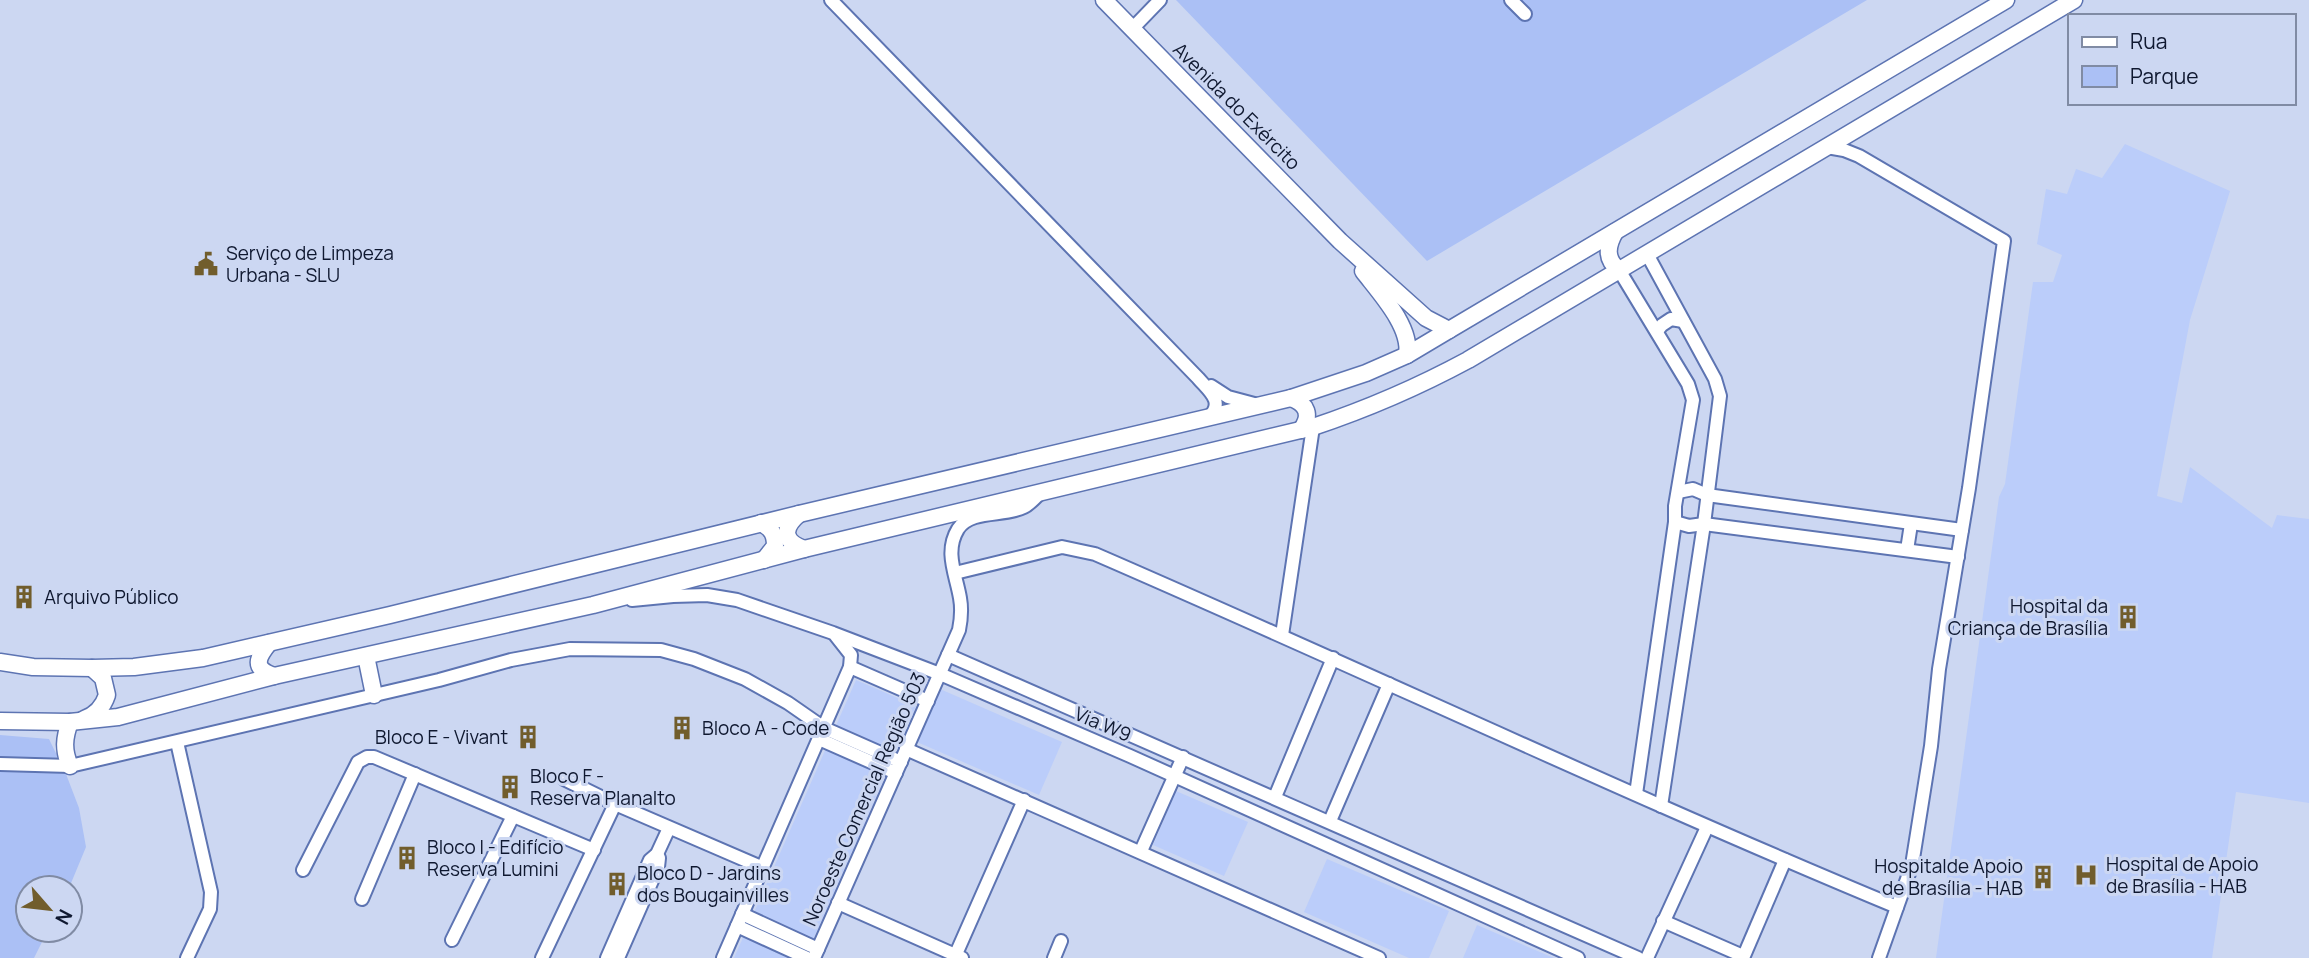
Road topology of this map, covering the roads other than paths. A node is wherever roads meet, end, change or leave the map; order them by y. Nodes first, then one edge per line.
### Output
1 (831, 0) edge
2 (1160, 0) edge
3 (1511, 0) edge
4 (2006, 0) edge
5 (2074, 0) edge
6 (1114, 3) edge
7 (1525, 14) dead end
8 (1132, 29) junction
9 (1860, 128) junction
10 (1827, 147) junction
11 (1859, 156) junction
12 (1615, 232) junction
13 (1340, 240) junction
14 (1583, 253) junction
15 (1647, 254) junction
16 (1619, 270) junction
17 (1598, 282) junction
18 (1683, 321) junction
19 (1449, 330) junction
20 (1657, 331) junction
21 (1407, 355) junction
22 (1198, 378) junction
23 (1291, 398) junction
24 (1259, 405) junction
25 (1209, 417) junction
26 (1307, 428) junction
27 (1041, 492) junction
28 (1678, 492) junction
29 (1707, 495) junction
30 (799, 514) junction
31 (1675, 522) junction
32 (761, 523) junction
33 (1704, 524) junction
34 (1910, 524) junction
35 (1962, 530) junction
36 (804, 549) junction
37 (1907, 551) junction
38 (1958, 557) junction
39 (764, 560) junction
40 (955, 573) junction
41 (593, 605) junction
42 (833, 633) junction
43 (1282, 635) junction
44 (269, 643) junction
45 (948, 655) junction
46 (366, 656) junction
47 (1333, 657) junction
48 (0, 662) edge
49 (850, 667) junction
50 (92, 668) junction
51 (940, 674) junction
52 (274, 677) junction
53 (1389, 684) junction
54 (374, 695) junction
55 (928, 701) junction
56 (0, 721) edge
57 (74, 722) junction
58 (1647, 722) junction
59 (1673, 726) junction
60 (821, 734) junction
61 (1141, 739) junction
62 (177, 742) junction
63 (906, 749) junction
64 (1129, 756) junction
65 (1183, 757) junction
66 (0, 764) edge
67 (70, 766) junction
68 (898, 767) junction
69 (415, 774) junction
70 (1175, 776) junction
71 (564, 779) dead end
72 (1251, 787) junction
73 (1636, 794) junction
74 (1275, 797) junction
75 (1024, 800) junction
76 (615, 804) junction
77 (1661, 806) junction
78 (1243, 807) junction
79 (513, 816) junction
80 (1330, 821) junction
81 (1707, 827) junction
82 (669, 828) junction
83 (594, 850) junction
84 (1141, 851) junction
85 (657, 854) junction
86 (1785, 860) junction
87 (761, 867) junction
88 (303, 870) dead end
89 (362, 899) dead end
90 (838, 903) junction
91 (1897, 907) junction
92 (739, 920) junction
93 (1663, 921) junction
94 (452, 940) dead end
95 (1061, 941) dead end
96 (816, 954) edge
97 (959, 956) edge
98 (1743, 957) edge
99 (187, 958) edge
100 (542, 958) edge
101 (607, 958) edge
102 (618, 958) edge
103 (723, 958) edge
104 (807, 958) edge
105 (1054, 958) edge
106 (1379, 958) edge
107 (1578, 958) edge
108 (1638, 958) edge
109 (1647, 958) edge
110 (1879, 958) edge

1 - 22 street
2 - 8 street
3 - 7 street
4 - 12 main road
5 - 9 main road
6 - 8 main road, Avenida do Exército
8 - 13 main road, Avenida do Exército
9 - 10 main road
9 - 11 street
10 - 11 street
10 - 15 main road
11 - 35 street
12 - 14 main road
12 - 16 main road
13 - 19 main road, Avenida do Exército
13 - 21 main road, Avenida do Exército
14 - 17 main road
14 - 19 main road
15 - 16 main road
15 - 18 street
16 - 17 main road
16 - 20 street
17 - 26 main road
18 - 20 street
18 - 29 street
19 - 21 main road
20 - 28 street
21 - 23 main road
22 - 24 street
22 - 25 street
23 - 24 main road
23 - 26 main road
24 - 25 main road
25 - 30 main road
26 - 27 main road
26 - 43 street
27 - 36 main road
27 - 40 street, Noroeste Comercial Região 503
28 - 29 street
28 - 31 street
29 - 33 street
29 - 34 street
30 - 32 main road
30 - 36 main road
31 - 33 street
31 - 58 street
32 - 39 main road
32 - 44 main road
33 - 37 street
33 - 59 street
34 - 35 street
34 - 37 street
35 - 38 street
36 - 39 main road
37 - 38 street
38 - 91 street
39 - 41 main road
40 - 43 street
40 - 45 street, Noroeste Comercial Região 503
41 - 42 street, Via W9
41 - 46 main road
42 - 49 street
42 - 51 street, Via W9
43 - 47 street
44 - 50 main road
44 - 52 main road
45 - 51 street, Noroeste Comercial Região 503
45 - 61 street, Via W9
46 - 52 main road
46 - 54 main road
47 - 53 street
47 - 74 street
48 - 50 main road
49 - 55 street
49 - 60 street
50 - 57 main road
51 - 55 street, Noroeste Comercial Região 503
51 - 64 street, Via W9
52 - 57 main road
53 - 73 street
53 - 80 street
54 - 60 street
54 - 62 street
55 - 63 street, Noroeste Comercial Região 503
56 - 57 main road
57 - 67 main road
58 - 59 street
58 - 73 street
59 - 77 street
60 - 68 street
60 - 87 street
61 - 64 street
61 - 65 street, Via W9
62 - 67 street
62 - 99 street
63 - 68 street, Noroeste Comercial Região 503
63 - 75 street
64 - 70 street, Via W9
65 - 70 street
65 - 72 street, Via W9
66 - 67 street
68 - 90 street, Noroeste Comercial Região 503
69 - 79 street
69 - 88 street
69 - 89 street
70 - 78 street, Via W9
70 - 84 street
71 - 76 street
72 - 74 street, Via W9
72 - 78 street
73 - 77 street
74 - 80 street, Via W9
75 - 84 street
75 - 97 street
76 - 82 street
76 - 83 street
77 - 81 street
78 - 107 street, Via W9
79 - 83 street
79 - 94 street
80 - 108 street, Via W9
81 - 86 street
81 - 93 street
82 - 85 street
82 - 87 street
83 - 100 street
84 - 106 street
85 - 101 street
85 - 102 street
86 - 91 street
86 - 98 street
87 - 92 street
90 - 96 street, Noroeste Comercial Região 503
90 - 97 street
91 - 110 street
92 - 96 street
92 - 103 street
92 - 104 street
93 - 98 street
93 - 109 street
95 - 105 street

